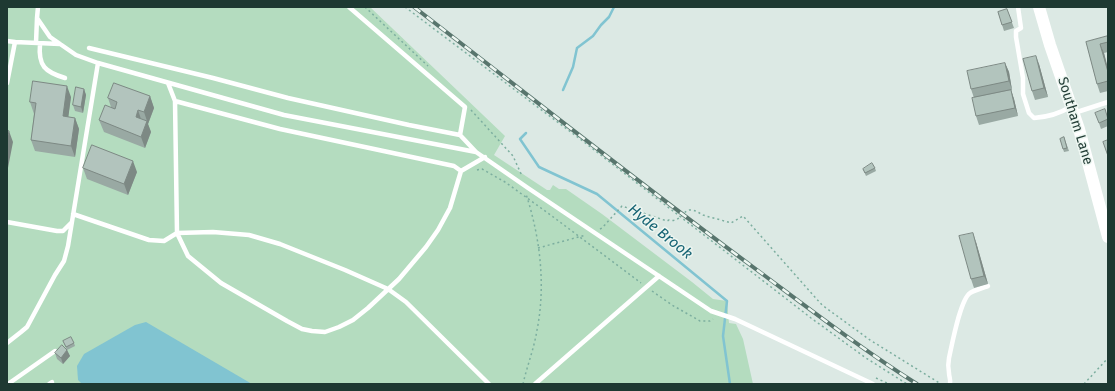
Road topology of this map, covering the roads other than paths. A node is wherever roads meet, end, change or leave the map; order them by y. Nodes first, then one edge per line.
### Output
1 (38, 7) edge
2 (349, 7) edge
3 (1018, 7) edge
4 (1039, 7) edge
5 (37, 18) junction
6 (7, 41) edge
7 (15, 42) junction
8 (38, 43) junction
9 (60, 44) junction
10 (89, 48) dead end
11 (98, 63) junction
12 (65, 78) dead end
13 (7, 83) edge
14 (168, 83) junction
15 (175, 101) junction
16 (1108, 102) edge
17 (1072, 109) junction
18 (460, 135) junction
19 (476, 152) junction
20 (485, 157) junction
21 (462, 171) junction
22 (73, 214) junction
23 (7, 222) edge
24 (72, 222) junction
25 (177, 233) junction
26 (1107, 233) edge
27 (658, 276) junction
28 (988, 286) dead end
29 (388, 289) junction
30 (7, 342) edge
31 (55, 351) edge
32 (8, 384) edge
33 (490, 384) edge
34 (535, 384) edge
35 (873, 384) edge
36 (950, 384) edge

1 - 5 lane
2 - 18 lane
3 - 17 lane
4 - 17 street, Southam Lane
5 - 8 lane
5 - 9 lane
6 - 7 lane
7 - 8 lane
7 - 13 lane
8 - 9 lane
8 - 12 lane
9 - 11 lane
10 - 18 lane
11 - 14 lane
11 - 22 lane
14 - 15 lane
14 - 19 lane
15 - 21 lane
15 - 25 lane
16 - 17 lane
17 - 26 street, Southam Lane
18 - 19 lane
19 - 20 lane
20 - 21 lane
20 - 27 lane
21 - 29 lane
22 - 24 lane
22 - 25 lane
23 - 24 lane
24 - 30 lane
25 - 29 lane
25 - 29 lane
27 - 34 lane
27 - 35 lane
28 - 36 lane
29 - 33 lane
31 - 32 lane

